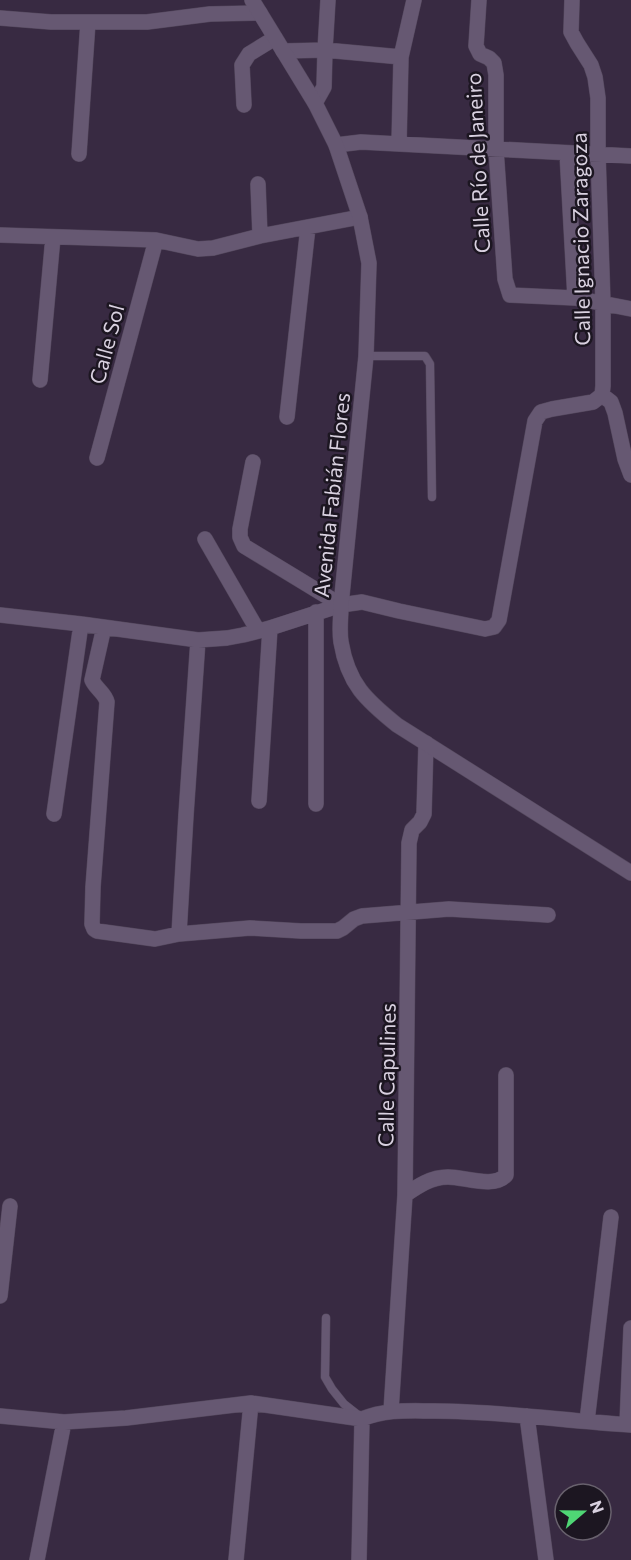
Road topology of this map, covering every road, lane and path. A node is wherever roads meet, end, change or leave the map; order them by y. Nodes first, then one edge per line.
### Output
1 (328, 0) edge
2 (414, 0) edge
3 (479, 0) edge
4 (572, 0) edge
5 (256, 7) edge
6 (0, 18) edge
7 (88, 22) junction
8 (274, 38) junction
9 (324, 50) junction
10 (284, 51) junction
11 (401, 57) junction
12 (315, 104) junction
13 (244, 105) dead end
14 (399, 144) junction
15 (336, 145) junction
16 (496, 149) junction
17 (567, 153) junction
18 (80, 154) dead end
19 (598, 154) junction
20 (631, 156) edge
21 (258, 184) dead end
22 (360, 216) junction
23 (308, 227) junction
24 (0, 235) edge
25 (260, 236) junction
26 (53, 237) junction
27 (156, 240) junction
28 (575, 298) junction
29 (603, 303) junction
30 (631, 309) edge
31 (366, 356) junction
32 (40, 380) dead end
33 (602, 395) junction
34 (287, 417) dead end
35 (97, 458) dead end
36 (253, 462) dead end
37 (631, 475) edge
38 (432, 497) dead end
39 (205, 539) dead end
40 (341, 605) junction
41 (316, 612) junction
42 (0, 615) edge
43 (81, 624) junction
44 (104, 627) junction
45 (264, 630) junction
46 (198, 640) junction
47 (426, 743) junction
48 (259, 801) dead end
49 (316, 804) dead end
50 (54, 814) dead end
51 (631, 873) edge
52 (410, 912) junction
53 (548, 915) dead end
54 (179, 934) junction
55 (506, 1075) dead end
56 (405, 1195) junction
57 (10, 1206) dead end
58 (611, 1217) dead end
59 (0, 1296) edge
60 (326, 1318) dead end
61 (631, 1328) edge
62 (251, 1403) junction
63 (392, 1411) junction
64 (0, 1416) edge
65 (527, 1416) junction
66 (362, 1419) junction
67 (587, 1421) junction
68 (64, 1422) junction
69 (629, 1424) edge
70 (37, 1560) edge
71 (236, 1560) edge
72 (359, 1560) edge
73 (546, 1560) edge

1 - 9 street
2 - 11 street
3 - 16 street, Calle Río de Janeiro
4 - 19 street, Calle Ignacio Zaragoza
5 - 7 street
5 - 8 street, Avenida Fabián Flores
6 - 7 street
7 - 18 street
8 - 10 street, Avenida Fabián Flores
8 - 13 street
9 - 10 street
9 - 11 street
9 - 12 street
10 - 12 street, Avenida Fabián Flores
11 - 14 street
12 - 15 street, Avenida Fabián Flores
14 - 15 street
14 - 16 street
15 - 22 street, Avenida Fabián Flores
16 - 17 street
16 - 28 street, Calle Río de Janeiro
17 - 19 street
17 - 28 street
19 - 20 street
19 - 29 street, Calle Ignacio Zaragoza
21 - 25 street
22 - 23 street
22 - 31 street, Avenida Fabián Flores
23 - 25 street
23 - 34 street
24 - 26 street
25 - 27 street
26 - 27 street
26 - 32 street
27 - 35 street, Calle Sol
28 - 29 street
29 - 30 street
29 - 33 street, Calle Ignacio Zaragoza
31 - 38 lane
31 - 40 street, Avenida Fabián Flores
33 - 37 street
33 - 40 street
36 - 40 street
39 - 45 street
40 - 41 street
40 - 47 street, Avenida Fabián Flores
41 - 45 street
41 - 49 street
42 - 43 street
43 - 44 street
43 - 50 street
44 - 46 street
44 - 54 street
45 - 46 street
45 - 48 street
46 - 54 street
47 - 51 street, Avenida Fabián Flores
47 - 52 street, Calle Capulines
52 - 53 street
52 - 54 street
52 - 56 street, Calle Capulines
55 - 56 street
56 - 63 street, Calle Capulines
57 - 59 street
58 - 67 street
60 - 66 lane
61 - 69 street
62 - 66 street
62 - 68 street
62 - 71 street
63 - 65 street
63 - 66 street
64 - 68 street
65 - 67 street
65 - 73 street
66 - 72 street
67 - 69 street
68 - 70 street

